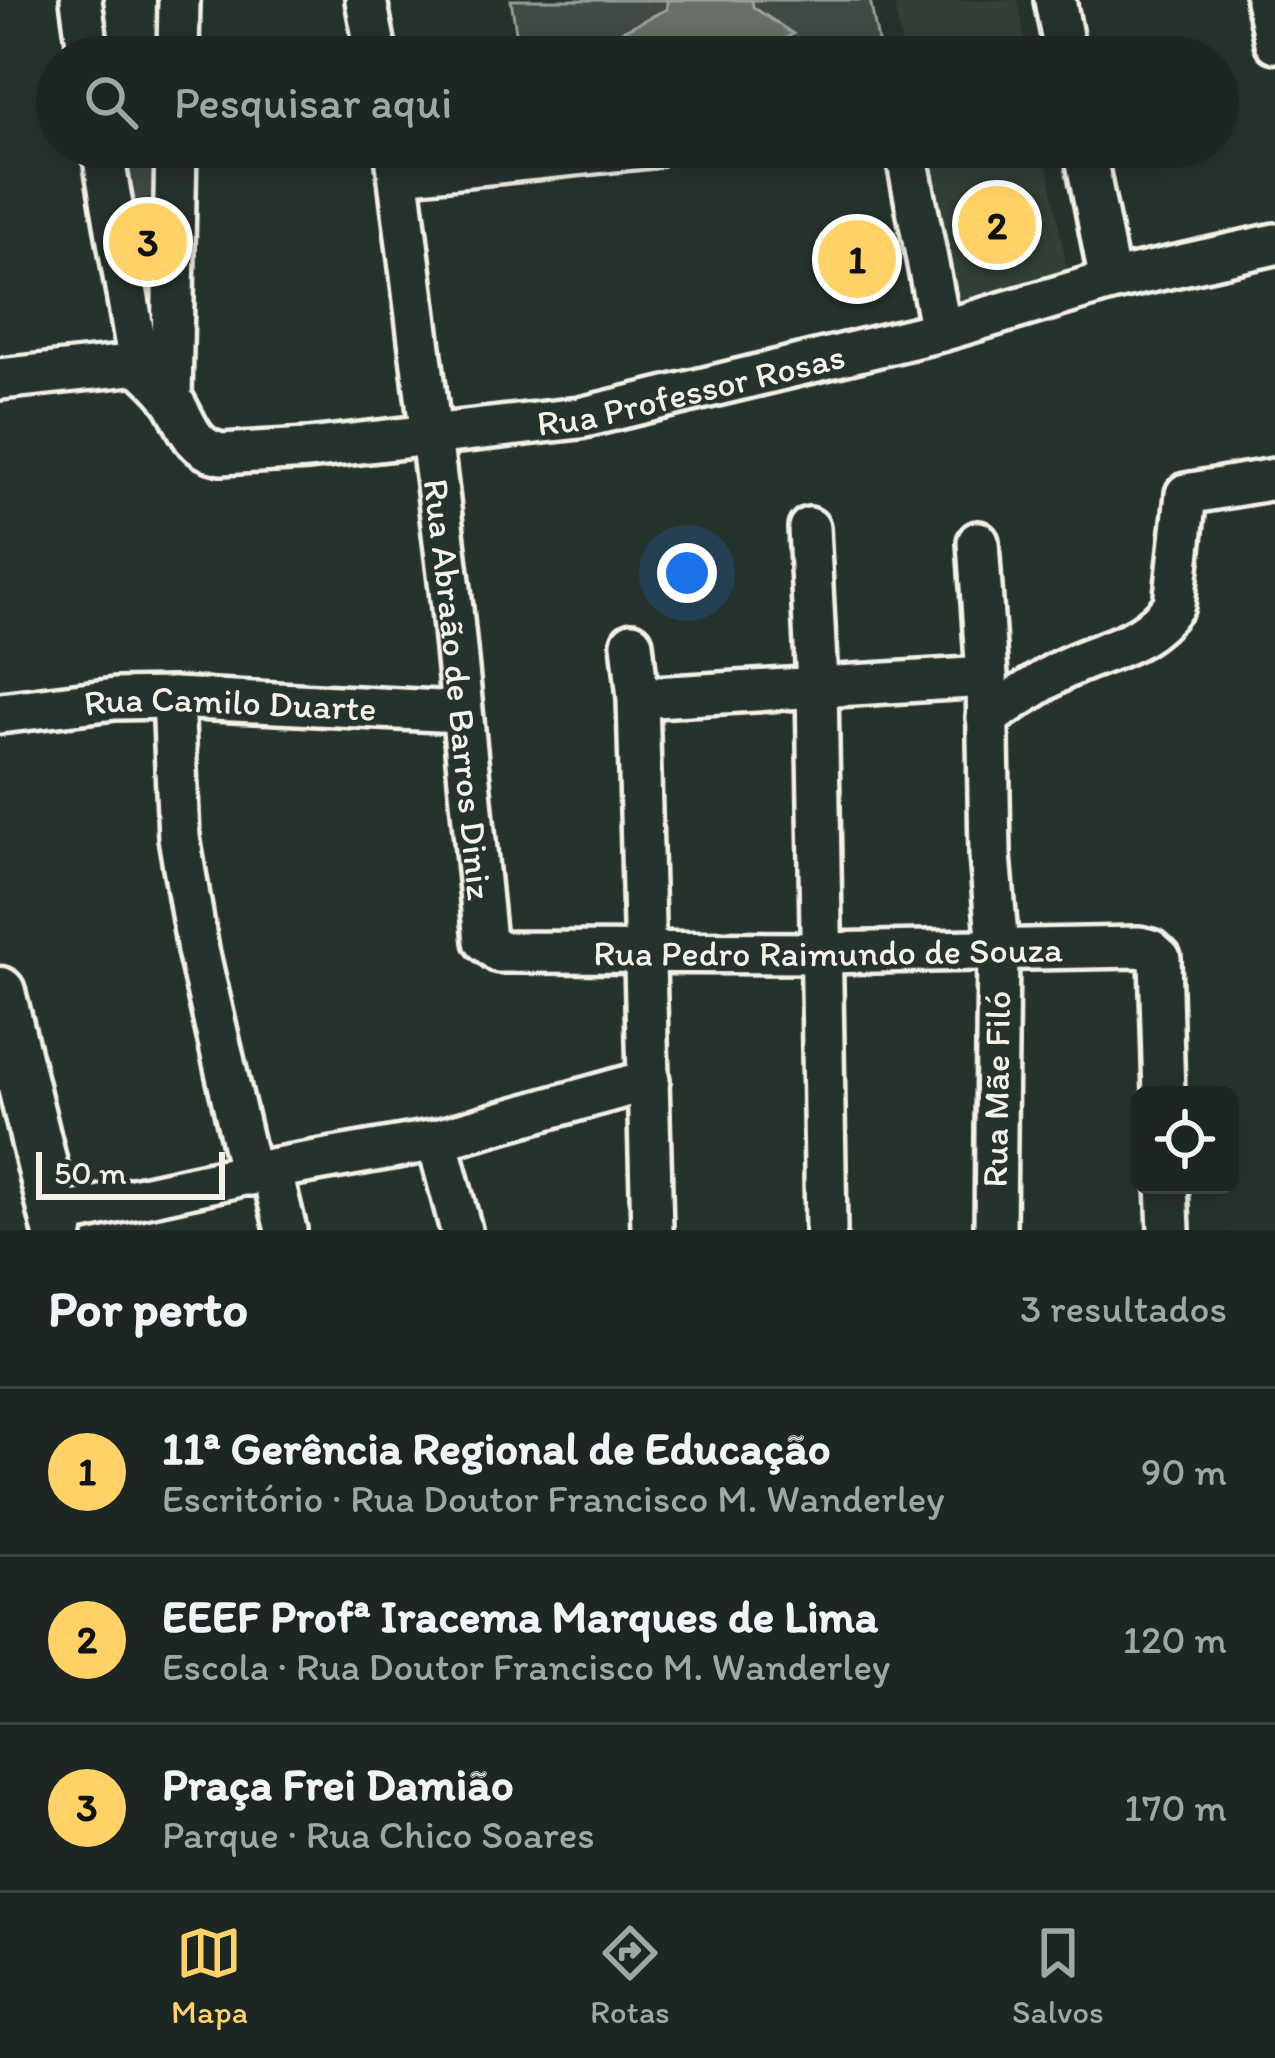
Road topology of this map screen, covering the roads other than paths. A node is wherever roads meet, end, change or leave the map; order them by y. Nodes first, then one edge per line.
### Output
1 (81, 0) edge
2 (179, 0) edge
3 (366, 0) edge
4 (1054, 0) edge
5 (1266, 0) edge
6 (86, 36) edge
7 (178, 36) edge
8 (373, 36) edge
9 (1062, 36) edge
10 (1275, 42) edge
11 (106, 168) edge
12 (176, 168) edge
13 (398, 168) edge
14 (909, 168) edge
15 (1088, 168) edge
16 (1275, 244) edge
17 (1110, 280) junction
18 (941, 332) junction
19 (139, 364) junction
20 (0, 379) edge
21 (171, 398) junction
22 (430, 436) junction
23 (1275, 478) edge
24 (809, 528) dead end
25 (979, 542) dead end
26 (632, 643) dead end
27 (987, 676) junction
28 (817, 684) junction
29 (173, 698) junction
30 (638, 698) junction
31 (460, 712) junction
32 (0, 713) edge
33 (987, 718) junction
34 (485, 941) joint
35 (998, 949) junction
36 (822, 953) junction
37 (645, 955) junction
38 (0, 992) edge
39 (650, 1080) junction
40 (1164, 1086) edge
41 (437, 1140) junction
42 (260, 1172) junction
43 (1167, 1194) edge
44 (56, 1223) edge
45 (286, 1230) edge
46 (461, 1230) edge
47 (652, 1230) edge
48 (826, 1230) edge
49 (994, 1230) edge
50 (1169, 1230) edge

1 - 6 street
2 - 7 street
3 - 8 street
4 - 9 street
5 - 10 street
11 - 19 street
12 - 21 street
13 - 22 street, Rua Abraão de Barros Diniz
14 - 18 street
15 - 17 street
16 - 17 street, Rua Professor Rosas
17 - 18 street, Rua Professor Rosas
18 - 22 street, Rua Professor Rosas
19 - 20 street
19 - 21 street, Rua Professor Rosas
21 - 22 street, Rua Professor Rosas
22 - 31 street, Rua Abraão de Barros Diniz
23 - 33 street
24 - 28 street
25 - 27 street, Rua Mãe Filó
26 - 30 street
27 - 28 street
27 - 33 street, Rua Mãe Filó
28 - 30 street
28 - 36 street
29 - 31 street, Rua Camilo Duarte
29 - 32 street, Rua Camilo Duarte
29 - 42 street
30 - 37 street
31 - 34 street, Rua Abraão de Barros Diniz
33 - 35 street, Rua Mãe Filó
34 - 37 street, Rua Pedro Raimundo de Souza
35 - 36 street, Rua Pedro Raimundo de Souza
35 - 40 street, Rua Pedro Raimundo de Souza
35 - 49 street, Rua Mãe Filó
36 - 37 street, Rua Pedro Raimundo de Souza
36 - 48 street
37 - 39 street
38 - 44 main road
39 - 41 street
39 - 47 street
41 - 42 street
41 - 46 street
42 - 44 street
42 - 45 street
43 - 50 street

